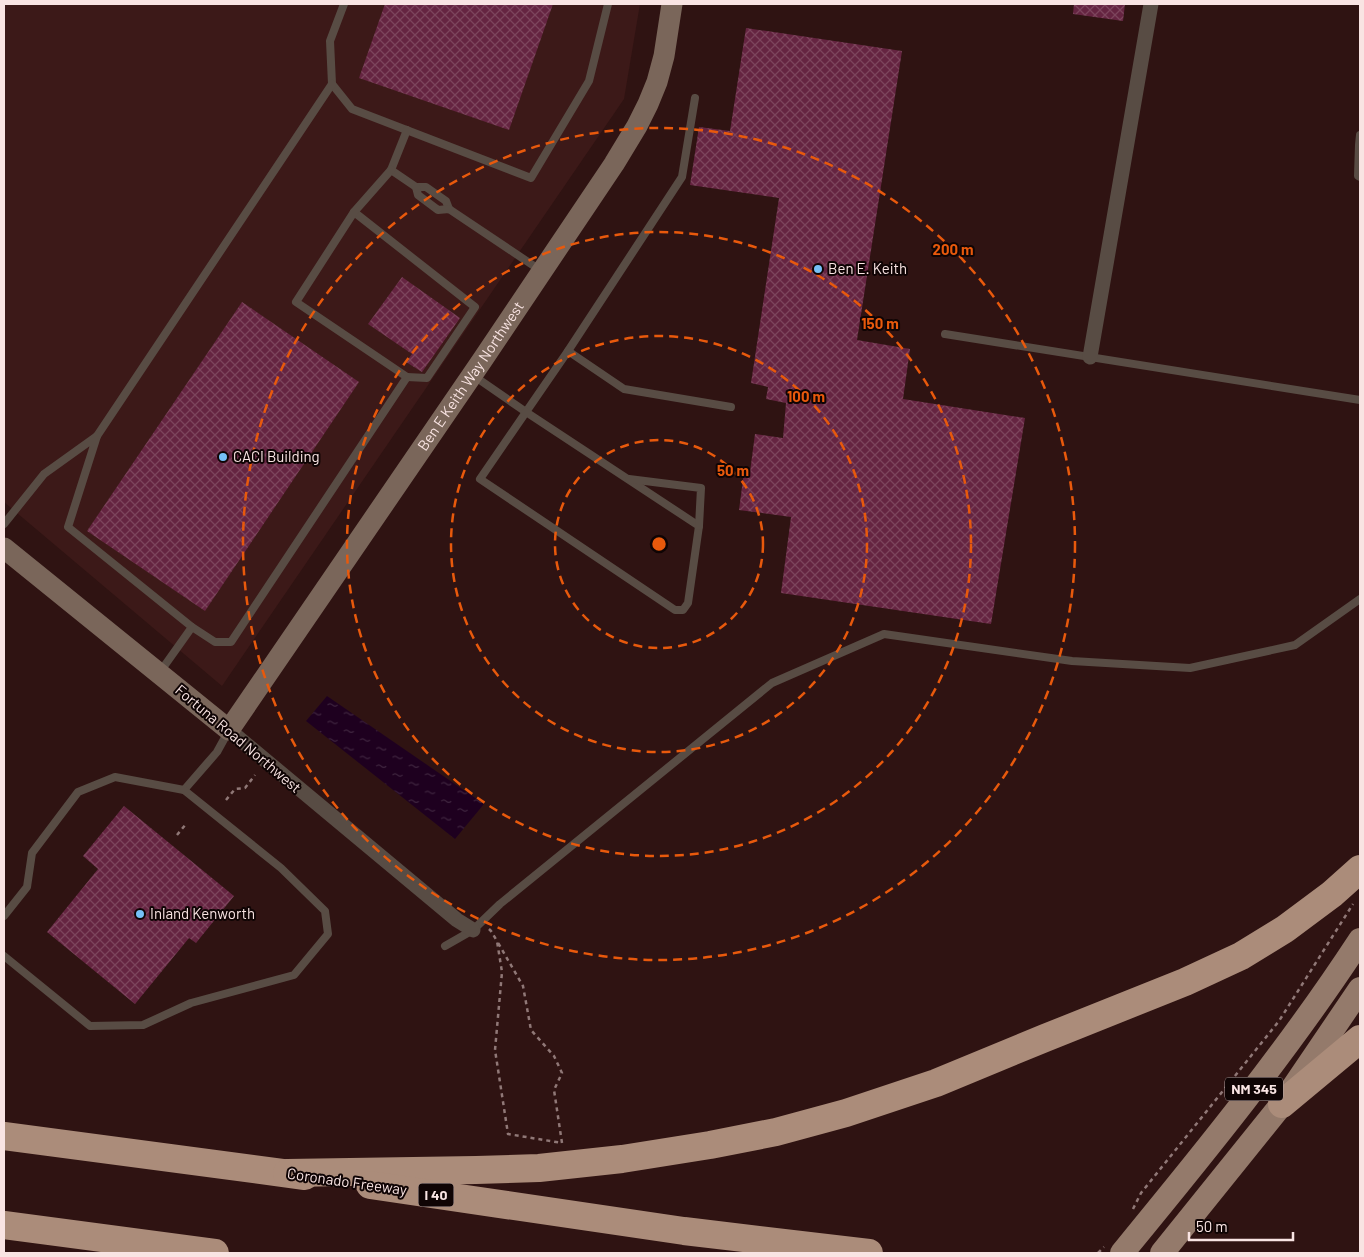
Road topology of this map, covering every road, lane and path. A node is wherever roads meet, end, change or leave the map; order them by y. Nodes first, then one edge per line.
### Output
1 (344, 4) edge
2 (608, 4) edge
3 (672, 4) edge
4 (1151, 4) edge
5 (332, 84) junction
6 (695, 98) dead end
7 (407, 130) junction
8 (1360, 135) edge
9 (391, 170) junction
10 (1360, 177) edge
11 (416, 188) junction
12 (449, 209) junction
13 (354, 212) junction
14 (542, 271) junction
15 (945, 334) dead end
16 (568, 351) junction
17 (1090, 357) junction
18 (472, 375) junction
19 (407, 377) junction
20 (1360, 400) edge
21 (732, 407) dead end
22 (526, 412) junction
23 (97, 436) junction
24 (627, 478) junction
25 (4, 524) edge
26 (699, 526) junction
27 (4, 548) edge
28 (1360, 599) edge
29 (192, 627) junction
30 (158, 673) junction
31 (228, 730) junction
32 (255, 775) dead end
33 (184, 790) junction
34 (226, 800) dead end
35 (186, 824) dead end
36 (177, 835) dead end
37 (1360, 869) edge
38 (1355, 901) dead end
39 (4, 916) edge
40 (473, 930) junction
41 (1360, 940) edge
42 (497, 941) junction
43 (445, 946) dead end
44 (4, 956) edge
45 (1360, 990) edge
46 (1360, 1040) edge
47 (1282, 1104) junction
48 (4, 1136) edge
49 (287, 1173) junction
50 (1135, 1222) junction
51 (4, 1225) edge
52 (1169, 1245) edge
53 (215, 1253) edge
54 (869, 1253) edge
55 (1122, 1253) edge

1 - 5 lane
2 - 7 lane
3 - 14 street, Ben E Keith Way Northwest
4 - 17 street
5 - 7 lane
5 - 23 lane
6 - 16 lane
7 - 9 lane
8 - 10 lane
9 - 11 lane
9 - 13 lane
11 - 12 lane
11 - 12 lane
12 - 14 lane
13 - 19 lane
13 - 19 lane
14 - 18 street, Ben E Keith Way Northwest
15 - 17 lane
16 - 21 lane
16 - 22 lane
17 - 20 lane
18 - 22 lane
18 - 31 street, Ben E Keith Way Northwest
19 - 29 lane
22 - 24 lane
22 - 26 lane
23 - 25 lane
23 - 29 lane
24 - 26 lane
24 - 26 lane
27 - 30 street, Fortuna Road Northwest
28 - 40 lane
29 - 30 lane
30 - 31 street, Fortuna Road Northwest
31 - 33 lane
31 - 40 street, Fortuna Road Northwest
32 - 34 path
33 - 39 lane
33 - 44 lane
35 - 36 path
37 - 49 highway
38 - 50 path
40 - 42 path
40 - 43 lane
41 - 50 main road, NM 345
42 - 42 path
45 - 47 main road, NM 345
46 - 47 highway
47 - 52 main road, NM 345
48 - 49 highway, Coronado Freeway / I 40
49 - 54 highway, Coronado Freeway / I 40
50 - 55 main road, NM 345
51 - 53 highway

